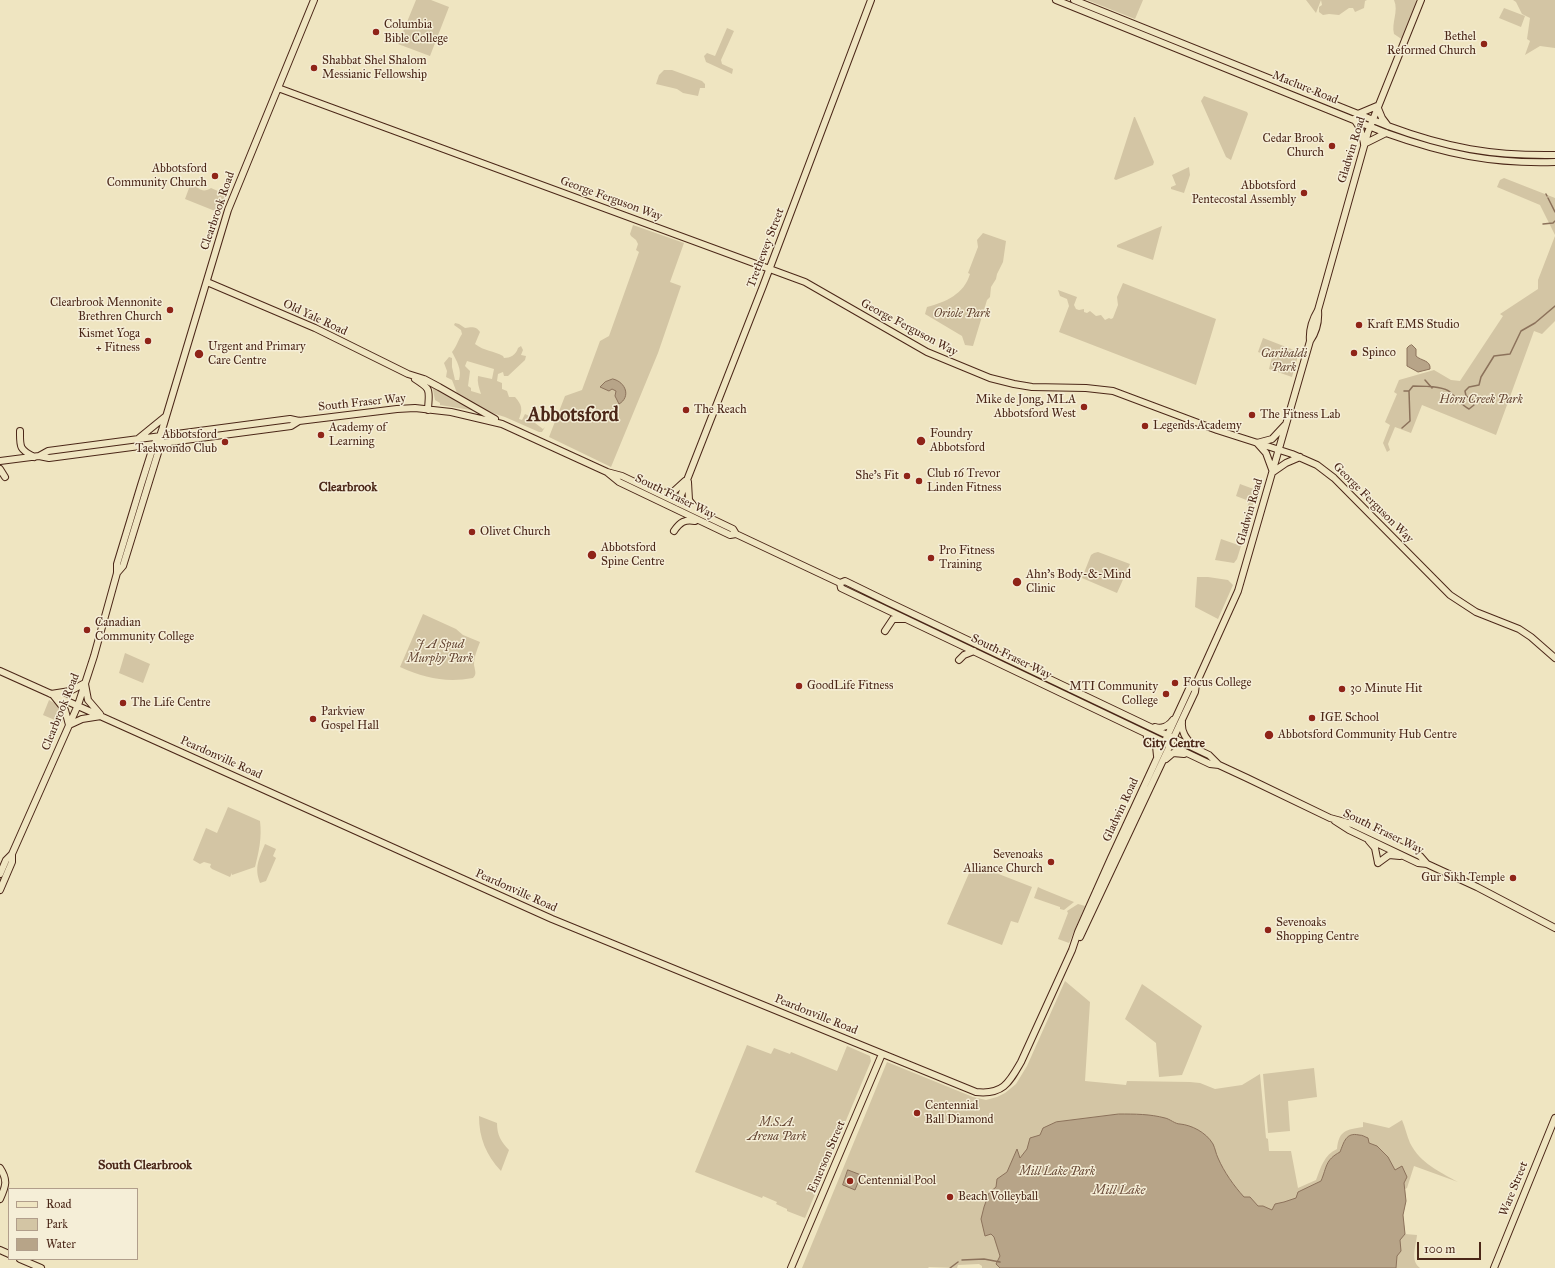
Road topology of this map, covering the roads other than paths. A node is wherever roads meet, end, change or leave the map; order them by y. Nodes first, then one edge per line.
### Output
1 (314, 0) edge
2 (871, 0) edge
3 (1056, 0) edge
4 (1074, 0) edge
5 (1421, 0) edge
6 (278, 88) junction
7 (1377, 106) junction
8 (1356, 116) junction
9 (1371, 123) junction
10 (1388, 126) junction
11 (1386, 133) junction
12 (1364, 144) junction
13 (1555, 155) edge
14 (1555, 162) edge
15 (770, 269) junction
16 (207, 282) junction
17 (412, 376) junction
18 (428, 410) junction
19 (166, 416) junction
20 (299, 421) junction
21 (502, 424) junction
22 (1286, 424) junction
23 (20, 431) dead end
24 (160, 436) junction
25 (139, 438) junction
26 (162, 443) junction
27 (1257, 443) junction
28 (154, 444) junction
29 (140, 445) junction
30 (1279, 450) junction
31 (37, 456) junction
32 (150, 457) junction
33 (1300, 457) junction
34 (0, 461) edge
35 (0, 469) edge
36 (607, 472) junction
37 (1273, 472) junction
38 (5, 477) dead end
39 (688, 478) junction
40 (658, 493) junction
41 (678, 503) junction
42 (703, 515) junction
43 (701, 522) junction
44 (674, 531) dead end
45 (736, 534) junction
46 (117, 573) junction
47 (840, 583) junction
48 (907, 619) junction
49 (885, 631) dead end
50 (964, 646) junction
51 (974, 651) junction
52 (1555, 658) edge
53 (0, 671) edge
54 (85, 683) junction
55 (1196, 684) junction
56 (52, 694) junction
57 (78, 705) junction
58 (1177, 714) junction
59 (101, 716) junction
60 (1182, 719) junction
61 (1144, 724) junction
62 (70, 725) junction
63 (1138, 730) junction
64 (1167, 735) junction
65 (1174, 738) junction
66 (1164, 742) junction
67 (1170, 745) junction
68 (1195, 748) junction
69 (1192, 756) junction
70 (1156, 760) junction
71 (1162, 763) junction
72 (1219, 765) junction
73 (1330, 818) junction
74 (1368, 839) junction
75 (12, 854) junction
76 (1406, 857) junction
77 (1427, 864) junction
78 (0, 874) edge
79 (0, 890) edge
80 (1093, 904) junction
81 (1555, 929) edge
82 (882, 1054) junction
83 (1021, 1062) joint
84 (1555, 1118) edge
85 (0, 1168) edge
86 (0, 1199) edge
87 (22, 1260) edge
88 (41, 1268) edge
89 (791, 1268) edge
90 (1494, 1268) edge

1 - 6 main road, Clearbrook Road
2 - 15 main road, Trethewey Street
3 - 8 main road, Maclure Road
4 - 8 main road, Maclure Road
5 - 7 main road, Gladwin Road
6 - 15 main road, George Ferguson Way
6 - 16 main road, Clearbrook Road
7 - 8 main road
7 - 9 main road, Gladwin Road
7 - 10 main road
8 - 9 main road, Maclure Road
8 - 12 main road
9 - 10 main road, Maclure Road
9 - 11 main road, Maclure Road
9 - 12 main road, Gladwin Road
10 - 13 main road, Maclure Road
11 - 12 main road
11 - 14 main road, Maclure Road
12 - 22 main road, Gladwin Road
15 - 27 main road, George Ferguson Way
15 - 39 main road, Trethewey Street
16 - 17 main road, Old Yale Road
16 - 19 main road, Clearbrook Road
17 - 18 main road, Old Yale Road
17 - 21 main road, Old Yale Road
18 - 20 main road, South Fraser Way
18 - 21 main road, South Fraser Way
19 - 24 main road, Clearbrook Road
19 - 25 main road
20 - 24 main road, South Fraser Way
20 - 26 main road, South Fraser Way
21 - 36 main road, South Fraser Way
22 - 27 main road
22 - 30 main road, Gladwin Road
23 - 31 main road
24 - 25 main road, South Fraser Way
24 - 26 main road
24 - 28 main road, Clearbrook Road
25 - 31 main road, South Fraser Way
26 - 28 main road, South Fraser Way
26 - 46 main road, Clearbrook Road
27 - 30 main road, George Ferguson Way
27 - 37 main road
28 - 29 main road, South Fraser Way
28 - 32 main road, Clearbrook Road
29 - 31 main road, South Fraser Way
29 - 32 main road
30 - 33 main road, George Ferguson Way
30 - 37 main road, Gladwin Road
31 - 34 main road, South Fraser Way
32 - 46 main road, Clearbrook Road
33 - 37 main road
33 - 52 main road, George Ferguson Way
35 - 38 main road
36 - 40 main road, South Fraser Way
36 - 43 main road, South Fraser Way
37 - 55 main road, Gladwin Road
39 - 40 main road
39 - 41 main road, Trethewey Street
39 - 42 main road
40 - 41 main road, South Fraser Way
41 - 42 main road, South Fraser Way
42 - 45 main road, South Fraser Way
43 - 44 main road
43 - 45 main road, South Fraser Way
45 - 47 main road, South Fraser Way
46 - 54 main road, Clearbrook Road
47 - 48 main road, South Fraser Way
47 - 61 main road, South Fraser Way
48 - 49 main road
48 - 50 main road, South Fraser Way
50 - 51 main road, South Fraser Way
50 - 51 main road
51 - 63 main road, South Fraser Way
53 - 56 main road, Peardonville Road
54 - 56 main road
54 - 57 main road, Clearbrook Road
54 - 59 main road
55 - 58 main road, Gladwin Road
55 - 60 main road, Gladwin Road
56 - 57 main road, Peardonville Road
56 - 62 main road
57 - 59 main road, Peardonville Road
57 - 62 main road, Clearbrook Road
58 - 61 main road
58 - 64 main road, Gladwin Road
59 - 62 main road
59 - 82 main road, Peardonville Road
60 - 65 main road, Gladwin Road
60 - 68 main road
61 - 64 main road, South Fraser Way
62 - 75 main road, Clearbrook Road
63 - 66 main road, South Fraser Way
63 - 70 main road
64 - 65 main road, South Fraser Way
64 - 66 main road, Gladwin Road
65 - 67 main road, Gladwin Road
65 - 68 main road, South Fraser Way
66 - 67 main road, South Fraser Way
66 - 70 main road, Gladwin Road
67 - 69 main road, South Fraser Way
67 - 71 main road, Gladwin Road
68 - 72 main road, South Fraser Way
69 - 71 main road
69 - 72 main road, South Fraser Way
70 - 80 main road, Gladwin Road
71 - 80 main road, Gladwin Road
72 - 73 main road, South Fraser Way
73 - 74 main road, South Fraser Way
73 - 77 main road, South Fraser Way
74 - 76 main road, South Fraser Way
74 - 76 main road
75 - 78 main road, Clearbrook Road
75 - 79 main road, Clearbrook Road
76 - 77 main road, South Fraser Way
77 - 81 main road, South Fraser Way
80 - 83 main road, Gladwin Road
82 - 83 main road, Peardonville Road
82 - 89 main road, Emerson Street
84 - 90 main road, Ware Street
85 - 86 main road
87 - 88 main road

